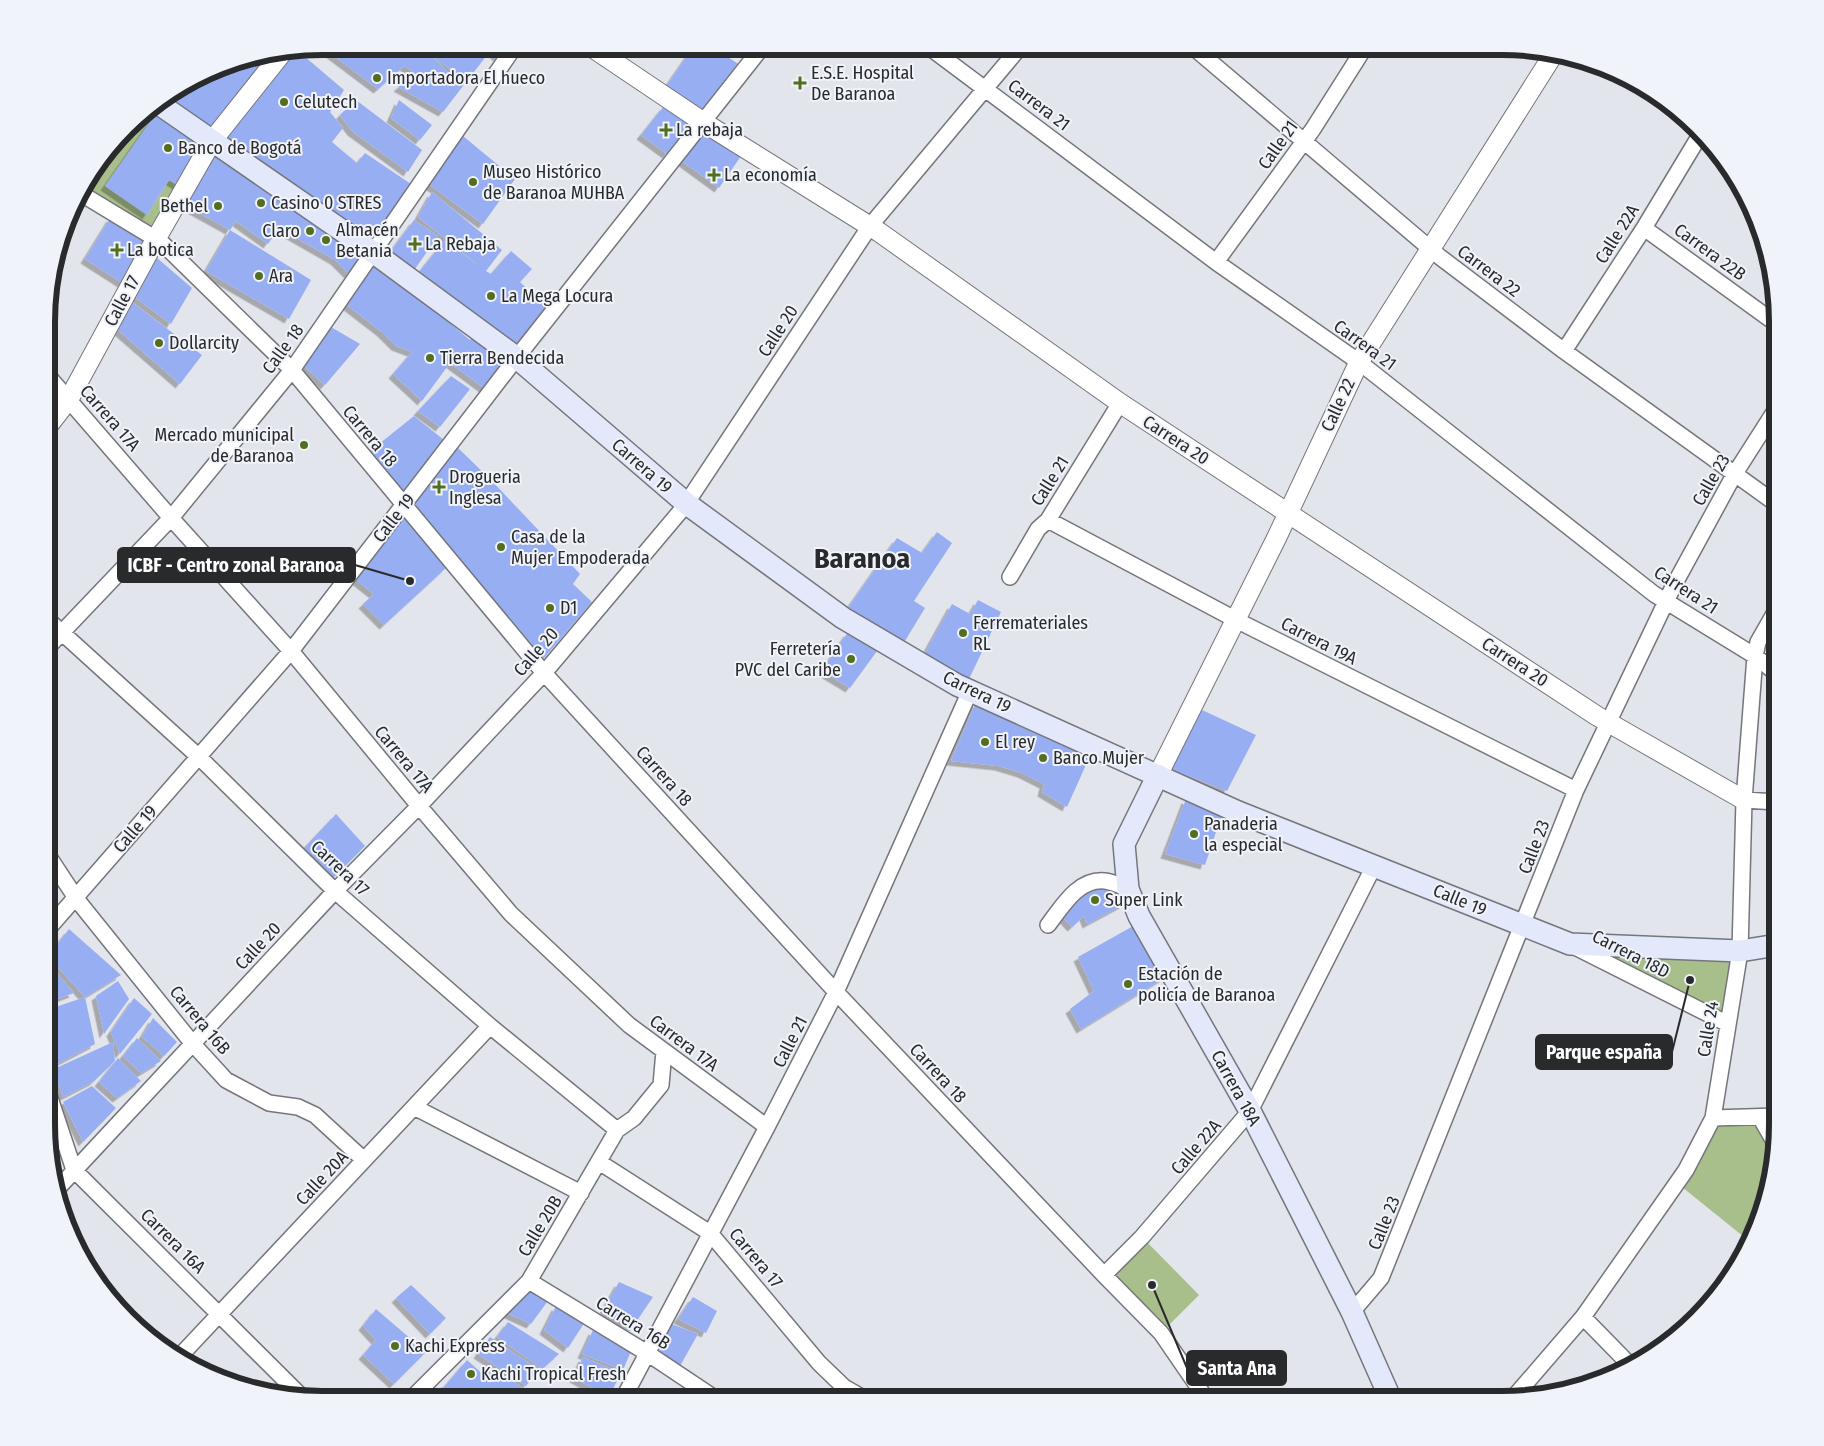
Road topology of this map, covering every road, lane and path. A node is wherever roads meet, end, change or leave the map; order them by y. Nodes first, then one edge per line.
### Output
1 (509, 55) edge
2 (603, 55) edge
3 (756, 55) edge
4 (941, 55) edge
5 (1013, 55) edge
6 (1202, 55) edge
7 (1360, 55) edge
8 (277, 59) edge
9 (1550, 59) edge
10 (985, 88) junction
11 (164, 107) edge
12 (703, 122) junction
13 (1697, 140) edge
14 (212, 141) junction
15 (1304, 142) junction
16 (86, 198) edge
17 (870, 226) junction
18 (1644, 228) junction
19 (156, 239) junction
20 (1431, 250) junction
21 (373, 252) junction
22 (1216, 262) junction
23 (1769, 318) edge
24 (1564, 351) junction
25 (517, 358) junction
26 (1359, 362) junction
27 (292, 370) junction
28 (55, 384) edge
29 (69, 399) junction
30 (1120, 403) junction
31 (55, 417) edge
32 (1769, 420) edge
33 (1734, 475) junction
34 (1769, 500) edge
35 (687, 504) junction
36 (404, 505) junction
37 (1288, 513) junction
38 (171, 518) junction
39 (1048, 520) junction
40 (1010, 577) dead end
41 (1666, 602) junction
42 (1235, 619) junction
43 (1769, 623) edge
44 (55, 626) edge
45 (62, 632) junction
46 (55, 640) edge
47 (291, 651) junction
48 (1754, 656) junction
49 (1769, 667) edge
50 (544, 672) junction
51 (970, 691) junction
52 (1607, 722) junction
53 (199, 757) junction
54 (1158, 776) junction
55 (1576, 790) junction
56 (1744, 800) junction
57 (1769, 802) edge
58 (418, 806) junction
59 (55, 865) edge
60 (1374, 866) junction
61 (1128, 889) junction
62 (335, 890) junction
63 (76, 897) junction
64 (55, 921) edge
65 (1048, 925) dead end
66 (1523, 926) junction
67 (1570, 944) junction
68 (1769, 946) edge
69 (1740, 951) junction
70 (836, 992) junction
71 (1728, 1024) junction
72 (490, 1026) junction
73 (193, 1044) junction
74 (664, 1052) junction
75 (414, 1107) junction
76 (1250, 1111) junction
77 (55, 1113) edge
78 (1769, 1116) edge
79 (1760, 1117) junction
80 (1713, 1118) junction
81 (767, 1127) junction
82 (617, 1130) junction
83 (1769, 1132) edge
84 (364, 1160) junction
85 (599, 1162) junction
86 (74, 1170) junction
87 (62, 1184) edge
88 (581, 1193) junction
89 (710, 1233) junction
90 (1104, 1275) junction
91 (529, 1281) junction
92 (1352, 1312) junction
93 (220, 1314) junction
94 (1583, 1317) junction
95 (184, 1352) edge
96 (647, 1353) junction
97 (1625, 1360) edge
98 (295, 1389) edge
99 (1520, 1390) edge
100 (419, 1391) edge
101 (627, 1391) edge
102 (704, 1391) edge
103 (850, 1391) edge
104 (1201, 1391) edge
105 (1387, 1391) edge

1 - 21 street, Calle 18
2 - 12 street, Carrera 20
3 - 12 street, Calle 19
4 - 10 street, Carrera 21
5 - 10 street, Calle 20
6 - 15 street, Carrera 22
7 - 15 street, Calle 21
8 - 14 street, Calle 17
9 - 20 street, Calle 22
10 - 17 street, Calle 20
10 - 22 street, Carrera 21
11 - 14 main road, Carrera 19
12 - 17 street, Carrera 20
12 - 25 street, Calle 19
13 - 18 street, Calle 22A
14 - 19 street, Calle 17
14 - 21 main road, Carrera 19
15 - 20 street, Carrera 22
15 - 22 street, Calle 21
16 - 19 street, Carrera 18
17 - 30 street, Carrera 20
17 - 35 street, Calle 20
18 - 23 street, Carrera 22B
18 - 24 street, Calle 22A
19 - 27 street, Carrera 18
19 - 29 street, Calle 17
20 - 24 street, Carrera 22
20 - 26 street, Calle 22
21 - 25 main road, Carrera 19
21 - 27 street, Calle 18
22 - 26 street, Carrera 21
24 - 33 street, Carrera 22
25 - 35 main road, Carrera 19
25 - 36 street, Calle 19
26 - 37 street, Calle 22
26 - 41 street, Carrera 21
27 - 36 street, Carrera 18
27 - 38 street, Calle 18
28 - 29 street, Carrera 17A
29 - 31 street, Calle 17
29 - 38 street, Carrera 17A
30 - 37 street, Carrera 20
30 - 39 street, Calle 21
32 - 33 street, Calle 23
33 - 34 street, Carrera 22
33 - 41 street, Calle 23
35 - 50 street, Calle 20
35 - 51 main road, Carrera 19
36 - 47 street, Calle 19
36 - 50 street, Carrera 18
37 - 42 street, Calle 22
37 - 52 street, Carrera 20
38 - 45 street, Calle 18
38 - 47 street, Carrera 17A
39 - 40 street, Calle 21
39 - 42 street, Carrera 19A
41 - 48 street, Carrera 21
41 - 52 street, Calle 23
42 - 54 street, Calle 22
42 - 55 street, Carrera 19A
43 - 48 street, Calle 24
44 - 45 street, Carrera 17
45 - 46 street, Calle 18
45 - 53 street, Carrera 17
47 - 53 street, Calle 19
47 - 58 street, Carrera 17A
48 - 49 street, Carrera 21
48 - 56 street, Calle 24
50 - 58 street, Calle 20
50 - 70 street, Carrera 18
51 - 54 main road, Carrera 19
51 - 70 street, Calle 21
52 - 55 street, Calle 23
52 - 56 street, Carrera 20
53 - 62 street, Carrera 17
53 - 63 street, Calle 19
54 - 60 main road, Calle 19
54 - 61 main road, Carrera 18A
55 - 66 street, Calle 23
56 - 57 street, Carrera 20
56 - 69 street, Calle 24
58 - 62 street, Calle 20
58 - 74 street, Carrera 17A
59 - 63 street, Carrera 16B
60 - 66 main road, Calle 19
60 - 76 street, Calle 22A
61 - 65 street
61 - 76 main road, Carrera 18A
62 - 72 street, Carrera 17
62 - 73 street, Calle 20
63 - 64 street, Calle 19
63 - 73 street, Carrera 16B
66 - 67 main road, Calle 19
66 - 92 street, Calle 23
67 - 69 main road, Calle 19
67 - 71 street, Carrera 18D
68 - 69 main road, Calle 19
69 - 71 street, Calle 24
70 - 81 street, Calle 21
70 - 90 street, Carrera 18
71 - 80 street, Calle 24
72 - 75 street, Calle 20A
72 - 82 street, Carrera 17
73 - 84 street, Carrera 16B
73 - 86 street, Calle 20
74 - 81 street, Carrera 17A
74 - 82 street, Calle 20B
75 - 84 street, Calle 20A
75 - 88 street
76 - 90 street, Calle 22A
76 - 92 main road, Carrera 18A
77 - 86 street, Carrera 16A
78 - 79 street
79 - 80 street
79 - 83 street
80 - 94 street, Calle 24
81 - 89 street, Calle 21
82 - 85 street, Calle 20B
84 - 93 street, Calle 20A
85 - 88 street, Calle 20B
85 - 89 street, Carrera 17
86 - 87 street, Calle 20
86 - 93 street, Carrera 16A
88 - 91 street, Calle 20B
89 - 96 street, Calle 21
89 - 103 street, Carrera 17
90 - 104 street, Carrera 18
91 - 96 street, Carrera 16B
91 - 100 street, Calle 20B
92 - 105 main road, Carrera 18A
93 - 95 street, Calle 20A
93 - 98 street, Carrera 16A
94 - 97 street
94 - 99 street, Calle 24
96 - 101 street, Calle 21
96 - 102 street, Carrera 16B

